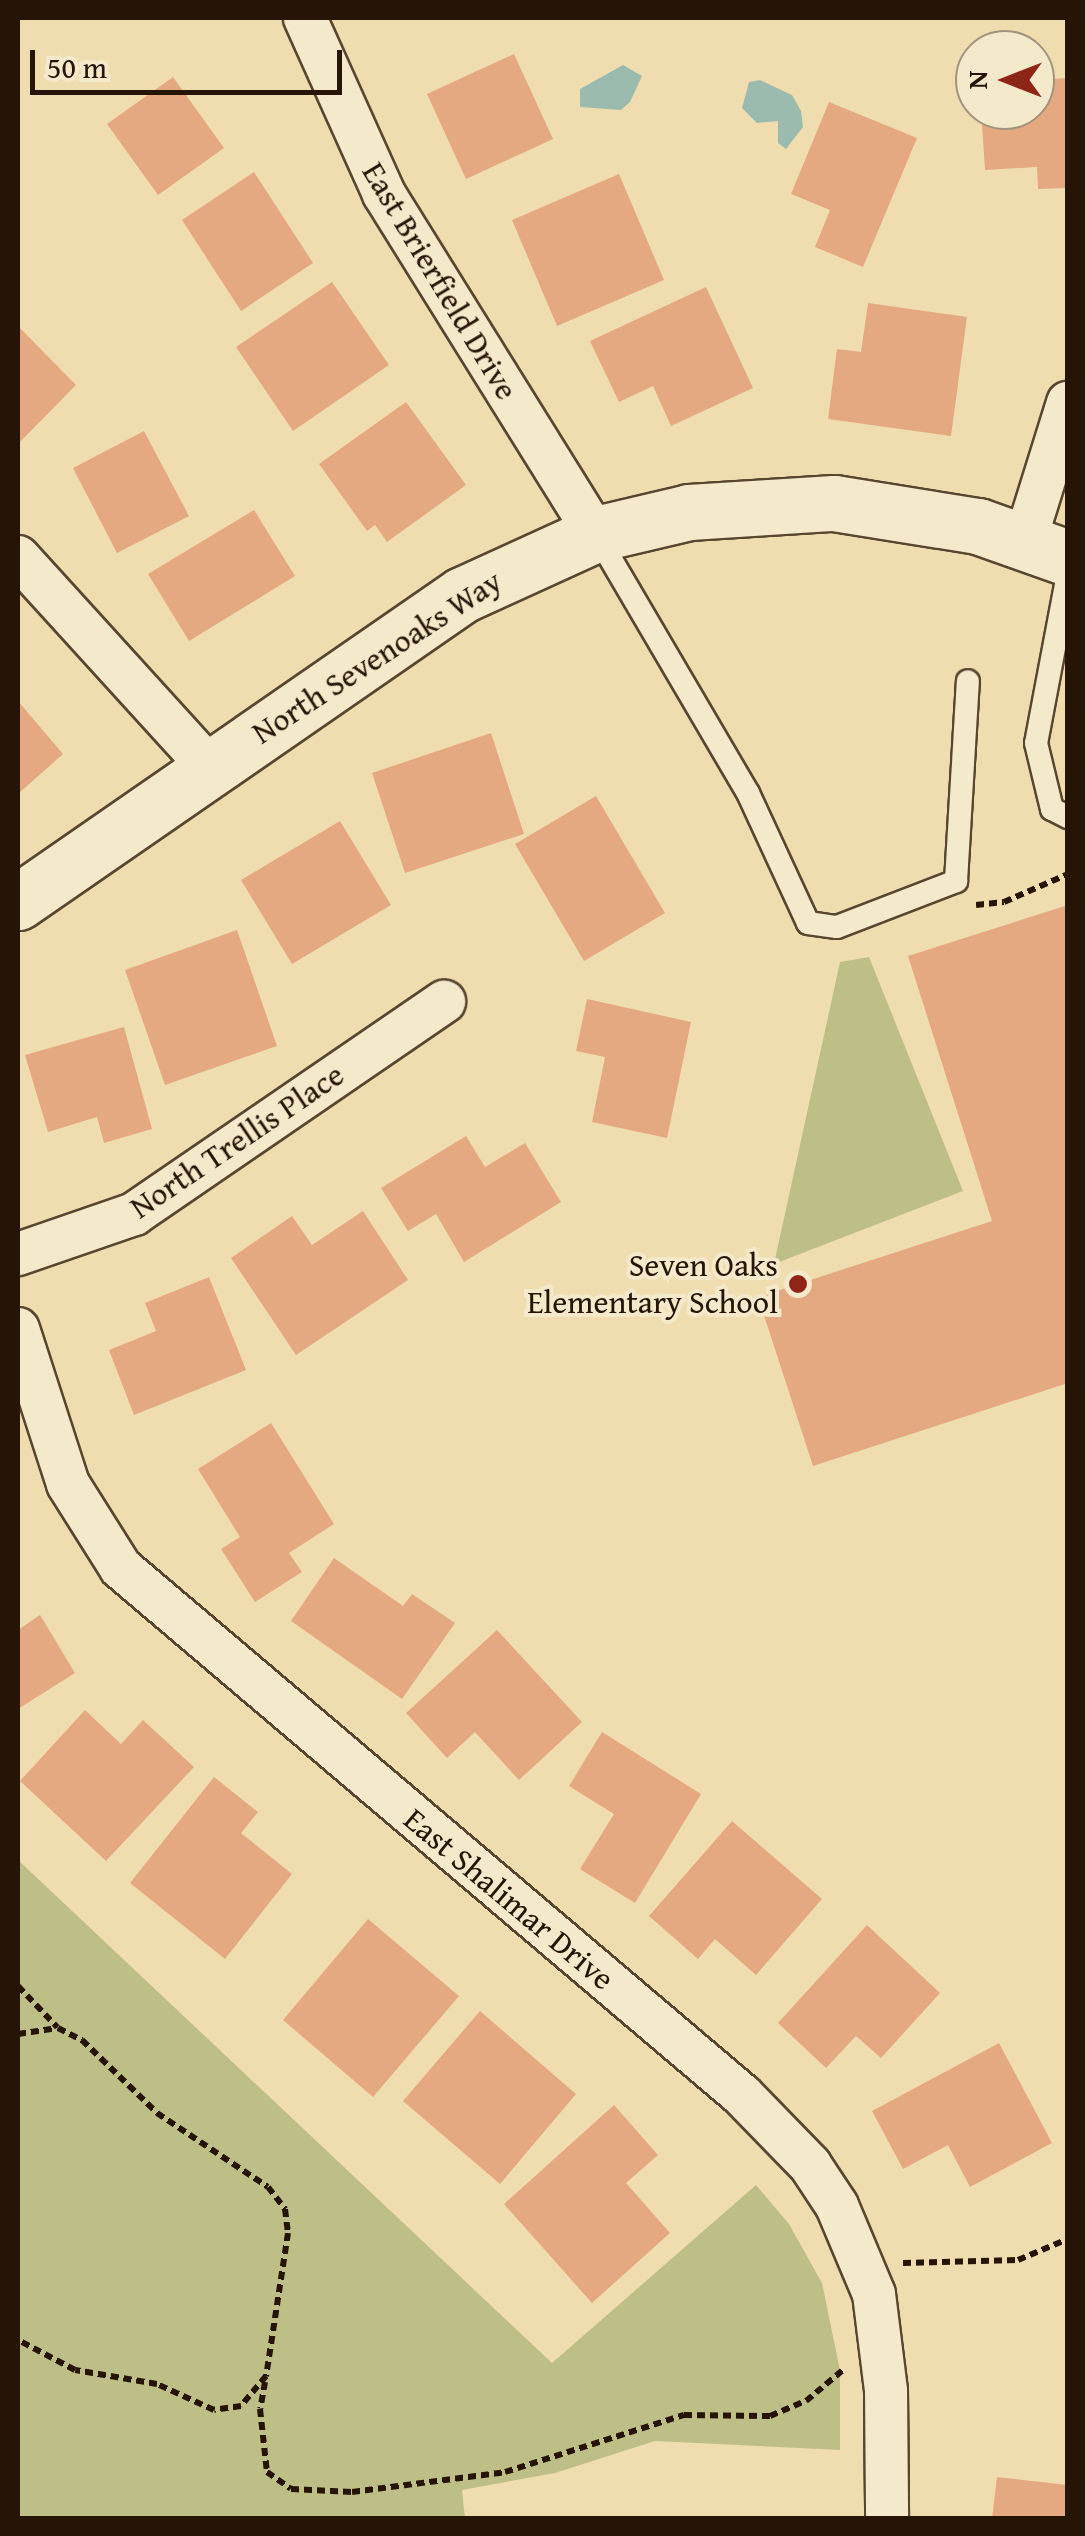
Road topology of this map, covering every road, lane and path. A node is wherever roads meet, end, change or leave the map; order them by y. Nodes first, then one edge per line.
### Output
1 (305, 18) edge
2 (1068, 403) edge
3 (596, 534) junction
4 (1046, 549) edge
5 (18, 557) edge
6 (1068, 574) edge
7 (968, 682) dead end
8 (210, 768) junction
9 (1068, 817) edge
10 (1068, 874) edge
11 (18, 902) edge
12 (965, 907) dead end
13 (444, 1002) dead end
14 (18, 1254) edge
15 (18, 1329) edge
16 (18, 1986) edge
17 (58, 2028) junction
18 (18, 2034) edge
19 (1068, 2240) edge
20 (865, 2271) junction
21 (18, 2340) edge
22 (883, 2341) junction
23 (266, 2376) junction
24 (887, 2518) edge

1 - 3 street, East Brierfield Drive
2 - 4 street
3 - 4 street, North Sevenoaks Way
3 - 7 lane
3 - 8 street, North Sevenoaks Way
5 - 8 street
6 - 9 lane
8 - 11 street, North Sevenoaks Way
10 - 12 path
13 - 14 street, North Trellis Place
15 - 20 street, East Shalimar Drive
16 - 17 path
17 - 18 path
17 - 23 path
19 - 20 path
20 - 22 street, East Shalimar Drive
21 - 23 path
22 - 23 path
22 - 24 street, East Shalimar Drive

